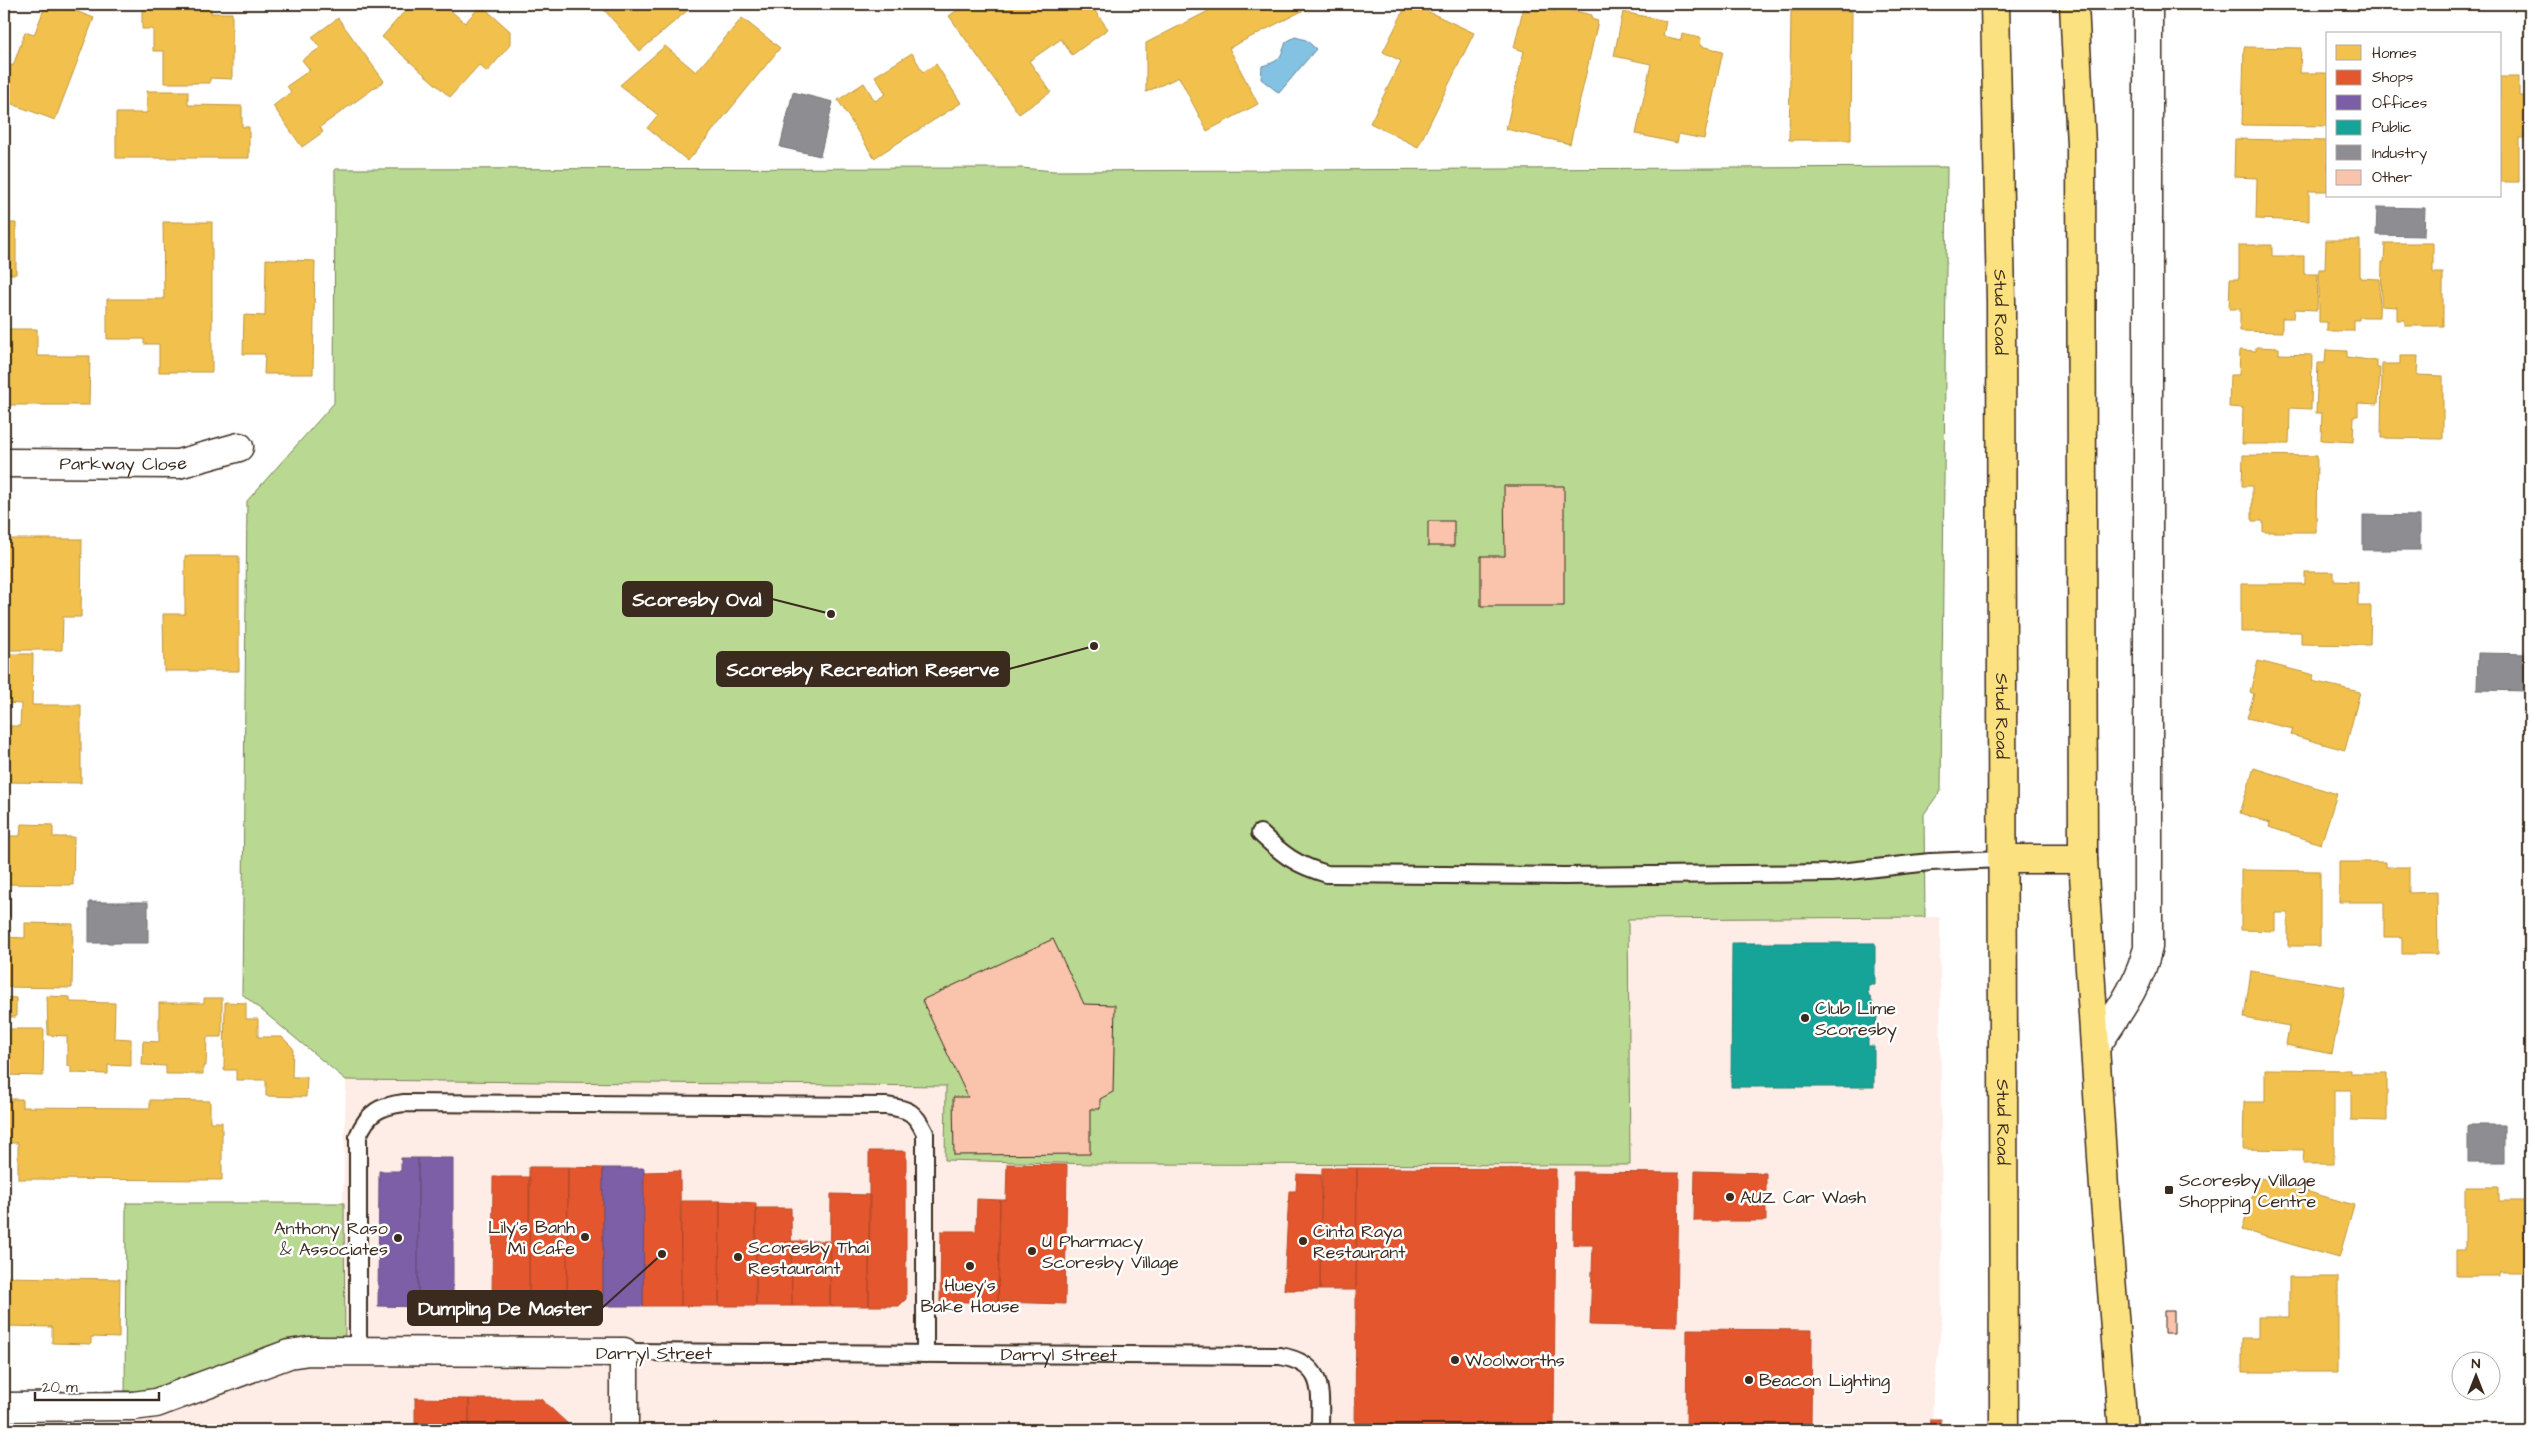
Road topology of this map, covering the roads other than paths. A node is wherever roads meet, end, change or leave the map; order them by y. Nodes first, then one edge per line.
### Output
1 (1996, 4) edge
2 (2074, 4) edge
3 (2148, 4) edge
4 (239, 447) dead end
5 (4, 463) edge
6 (1260, 833) dead end
7 (2002, 859) junction
8 (2083, 859) junction
9 (2096, 1046) junction
10 (358, 1350) junction
11 (624, 1352) junction
12 (925, 1354) junction
13 (4, 1407) edge
14 (624, 1430) edge
15 (1320, 1430) edge
16 (2004, 1430) edge
17 (2123, 1430) edge

1 - 7 highway, Stud Road
2 - 8 highway
3 - 9 street
4 - 5 street, Parkway Close
6 - 7 lane
7 - 8 highway
7 - 16 highway, Stud Road
8 - 9 highway
9 - 17 highway
10 - 11 street, Darryl Street
10 - 12 lane
10 - 13 street, Darryl Street
11 - 12 lane, Darryl Street
11 - 14 street
12 - 15 lane, Darryl Street

